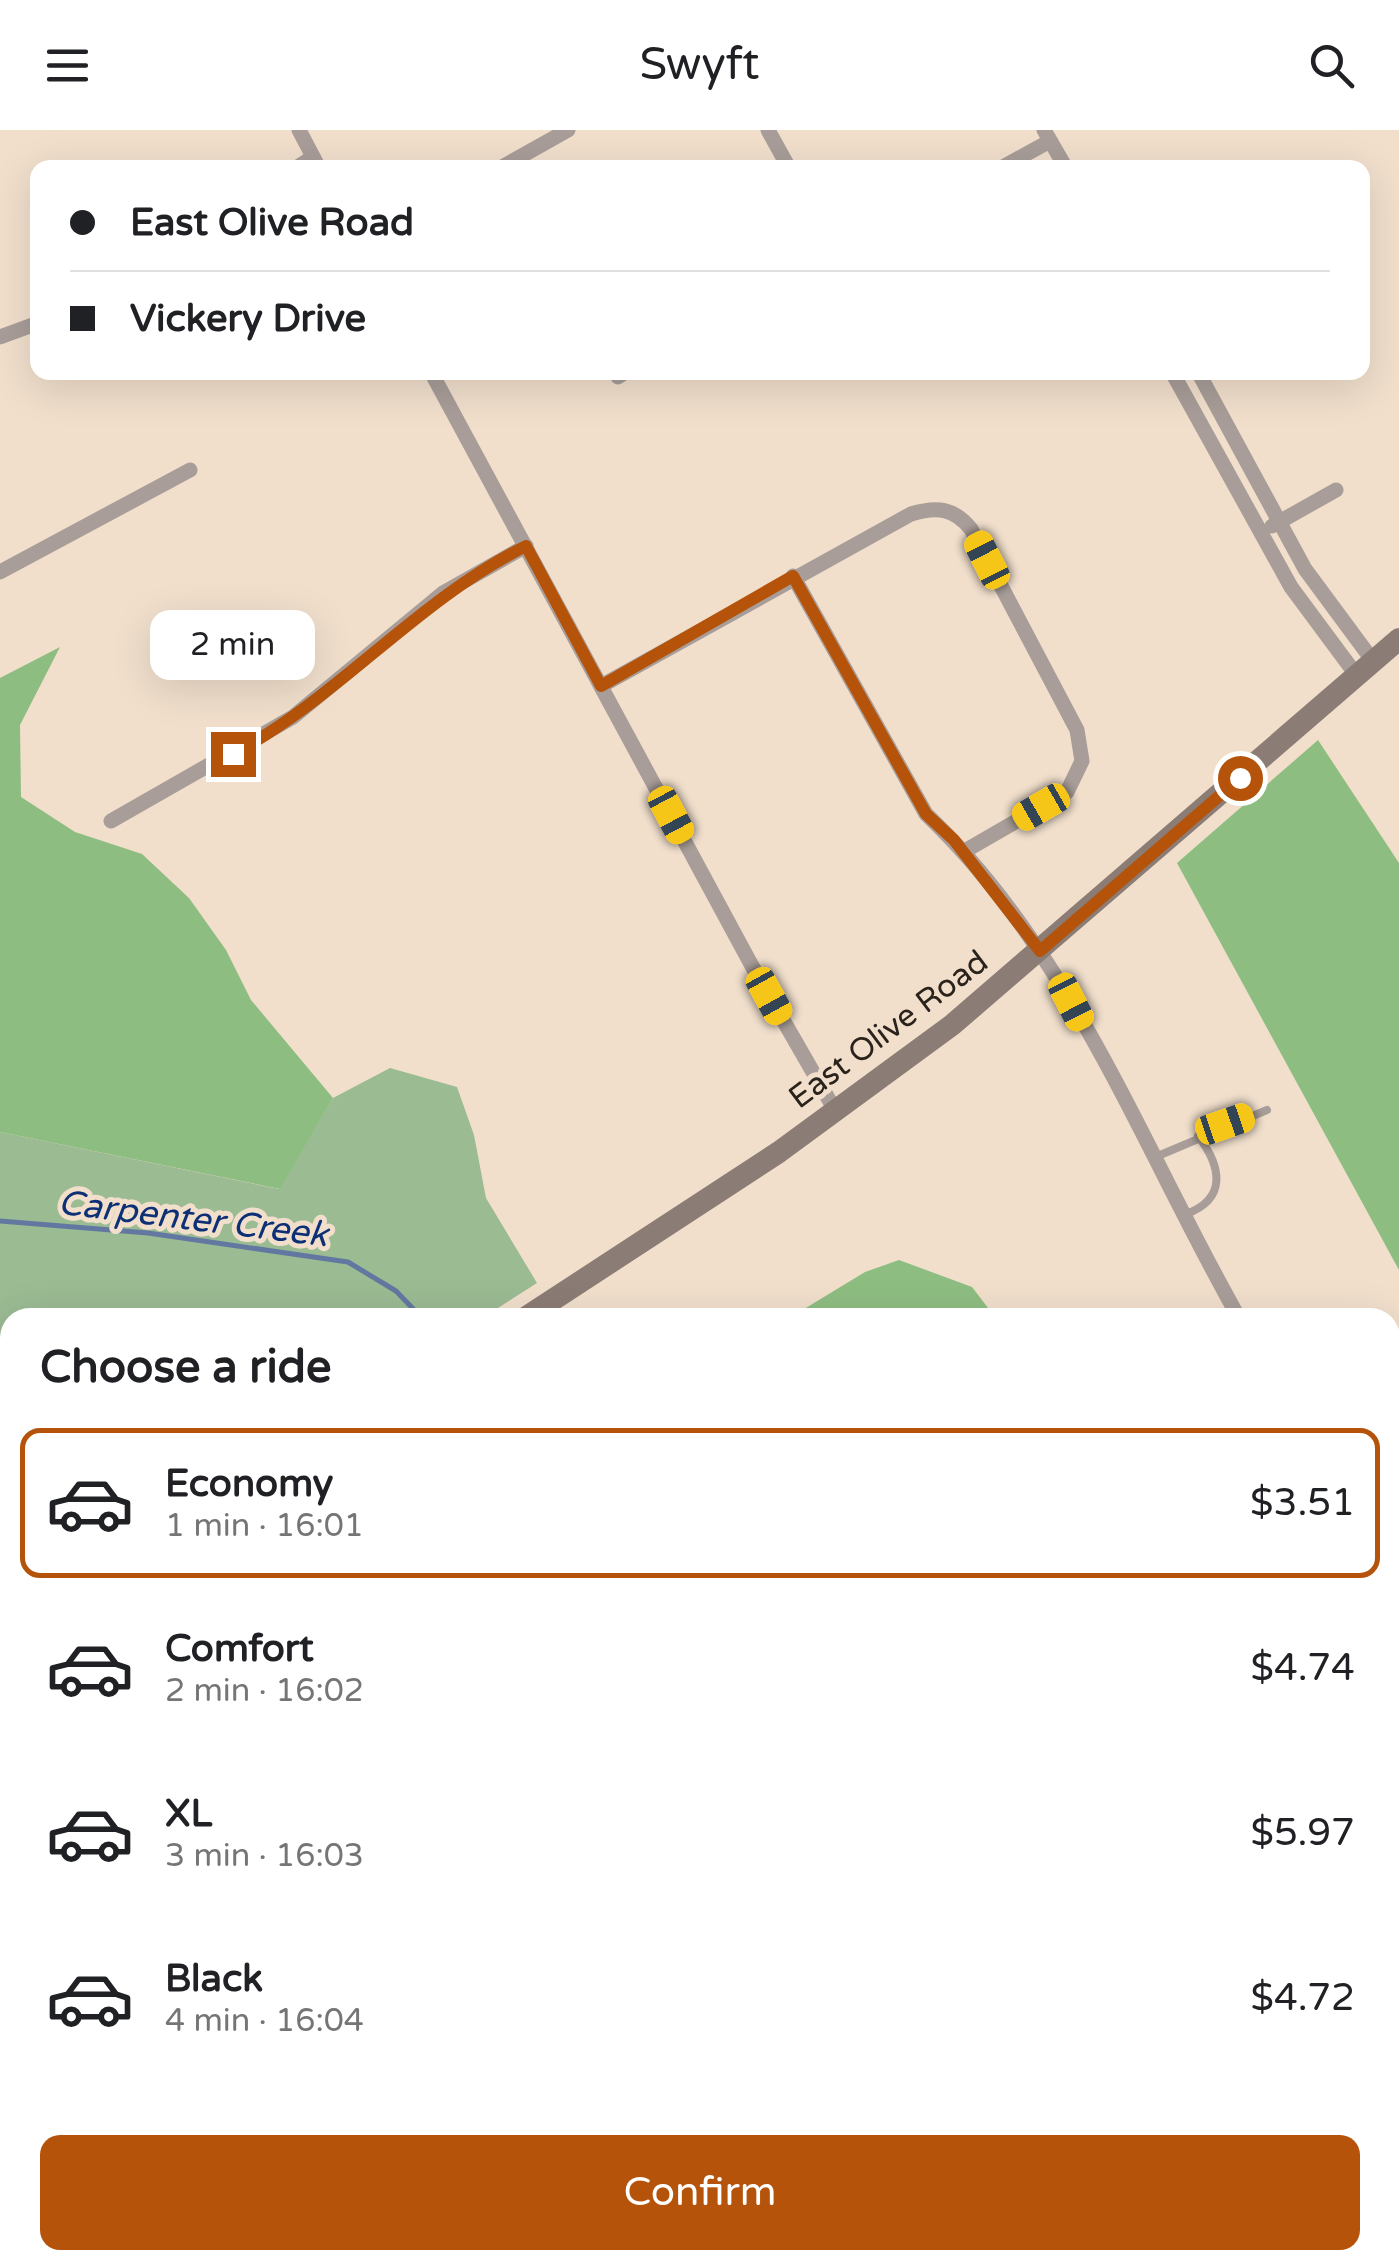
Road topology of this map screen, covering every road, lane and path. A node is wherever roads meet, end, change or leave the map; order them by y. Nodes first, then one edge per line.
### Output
1 (298, 130) edge
2 (568, 130) edge
3 (768, 130) edge
4 (1046, 135) edge
5 (315, 160) edge
6 (514, 160) edge
7 (785, 160) edge
8 (1012, 160) edge
9 (1061, 160) edge
10 (30, 326) edge
11 (0, 337) edge
12 (435, 380) edge
13 (1176, 380) edge
14 (1202, 380) edge
15 (190, 470) dead end
16 (1336, 490) dead end
17 (1280, 522) junction
18 (1260, 533) junction
19 (526, 546) junction
20 (0, 572) edge
21 (793, 576) junction
22 (1399, 639) edge
23 (1365, 668) junction
24 (601, 686) junction
25 (110, 821) dead end
26 (963, 852) junction
27 (1040, 951) junction
28 (1266, 1110) dead end
29 (836, 1112) junction
30 (1198, 1136) junction
31 (1152, 1158) junction
32 (1183, 1215) junction
33 (540, 1308) edge
34 (1234, 1308) edge

1 - 5 street
2 - 6 street
3 - 7 street
4 - 8 street
4 - 9 street
10 - 11 street
12 - 19 street
13 - 18 street
14 - 17 street
15 - 20 street
16 - 17 street
17 - 18 street
17 - 23 street
18 - 23 street
19 - 24 street
19 - 25 street
21 - 24 street
21 - 26 street
21 - 26 street
22 - 23 street, East Olive Road
23 - 27 street, East Olive Road
24 - 29 street
26 - 27 street
27 - 29 street, East Olive Road
27 - 31 street
28 - 30 lane
29 - 33 street, East Olive Road
30 - 31 lane
30 - 32 lane
31 - 32 street
32 - 34 street

